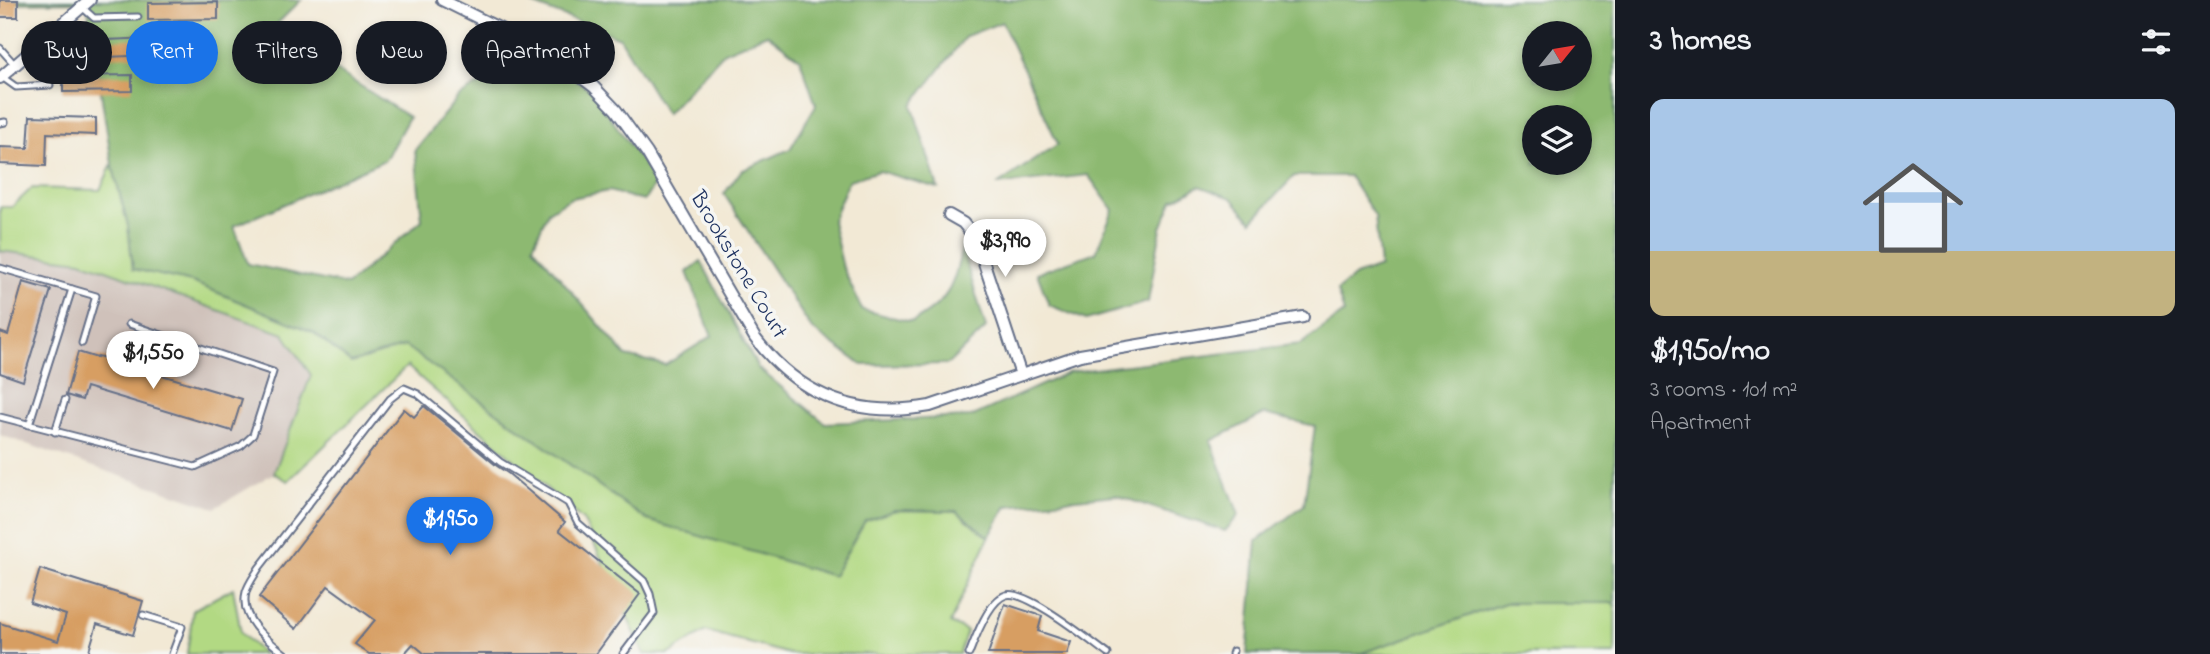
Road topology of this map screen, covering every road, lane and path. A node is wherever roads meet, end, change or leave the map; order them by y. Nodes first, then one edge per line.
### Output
1 (442, 0) edge
2 (86, 4) edge
3 (138, 17) dead end
4 (66, 21) edge
5 (0, 48) edge
6 (21, 60) edge
7 (15, 65) junction
8 (1, 77) edge
9 (50, 85) dead end
10 (949, 215) dead end
11 (0, 268) edge
12 (72, 289) junction
13 (1303, 317) dead end
14 (129, 324) dead end
15 (82, 343) dead end
16 (1021, 375) junction
17 (65, 400) dead end
18 (0, 417) edge
19 (29, 425) junction
20 (55, 432) junction
21 (143, 615) dead end
22 (172, 654) edge
23 (285, 654) edge
24 (623, 654) edge
25 (969, 654) edge
26 (1108, 654) edge

1 - 16 street, Brookstone Court
2 - 3 lane
2 - 4 street
5 - 7 lane
6 - 7 street
7 - 8 street
8 - 9 lane
10 - 16 street
11 - 12 lane
12 - 15 lane
12 - 19 lane
13 - 16 street, Brookstone Court
14 - 20 lane
17 - 20 lane
18 - 19 lane
19 - 20 lane
21 - 22 lane
23 - 24 lane
25 - 26 lane

